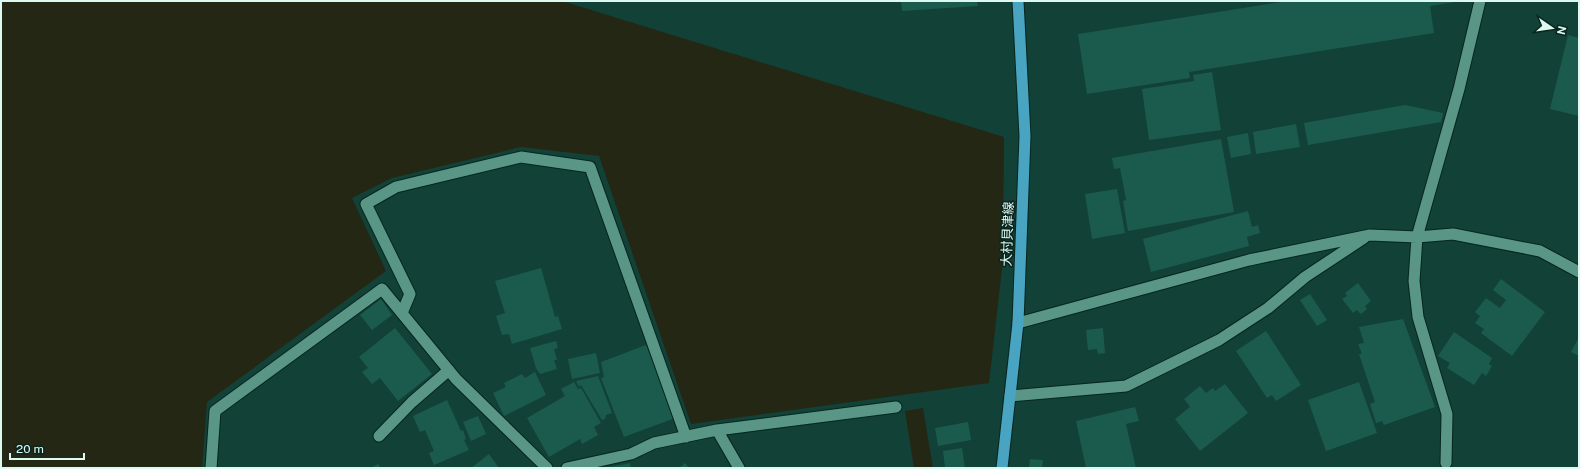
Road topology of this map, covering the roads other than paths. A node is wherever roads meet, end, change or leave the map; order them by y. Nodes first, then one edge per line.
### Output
1 (1018, 1) edge
2 (1480, 1) edge
3 (1370, 234) junction
4 (1417, 237) junction
5 (1579, 272) edge
6 (402, 313) junction
7 (1018, 323) junction
8 (449, 370) junction
9 (1010, 396) junction
10 (896, 407) dead end
11 (717, 430) junction
12 (379, 436) dead end
13 (686, 437) junction
14 (1446, 463) dead end
15 (212, 468) edge
16 (547, 468) edge
17 (567, 468) edge
18 (739, 468) edge
19 (1002, 468) edge

1 - 7 main road, 大村貝津線
2 - 4 street
3 - 4 street
3 - 7 street
3 - 9 street
4 - 5 street
4 - 14 street
6 - 8 street
6 - 13 street
6 - 15 street
7 - 9 main road, 大村貝津線
8 - 12 street
8 - 16 street
9 - 19 main road, 大村貝津線
10 - 11 street
11 - 13 street
11 - 18 street
13 - 17 street

